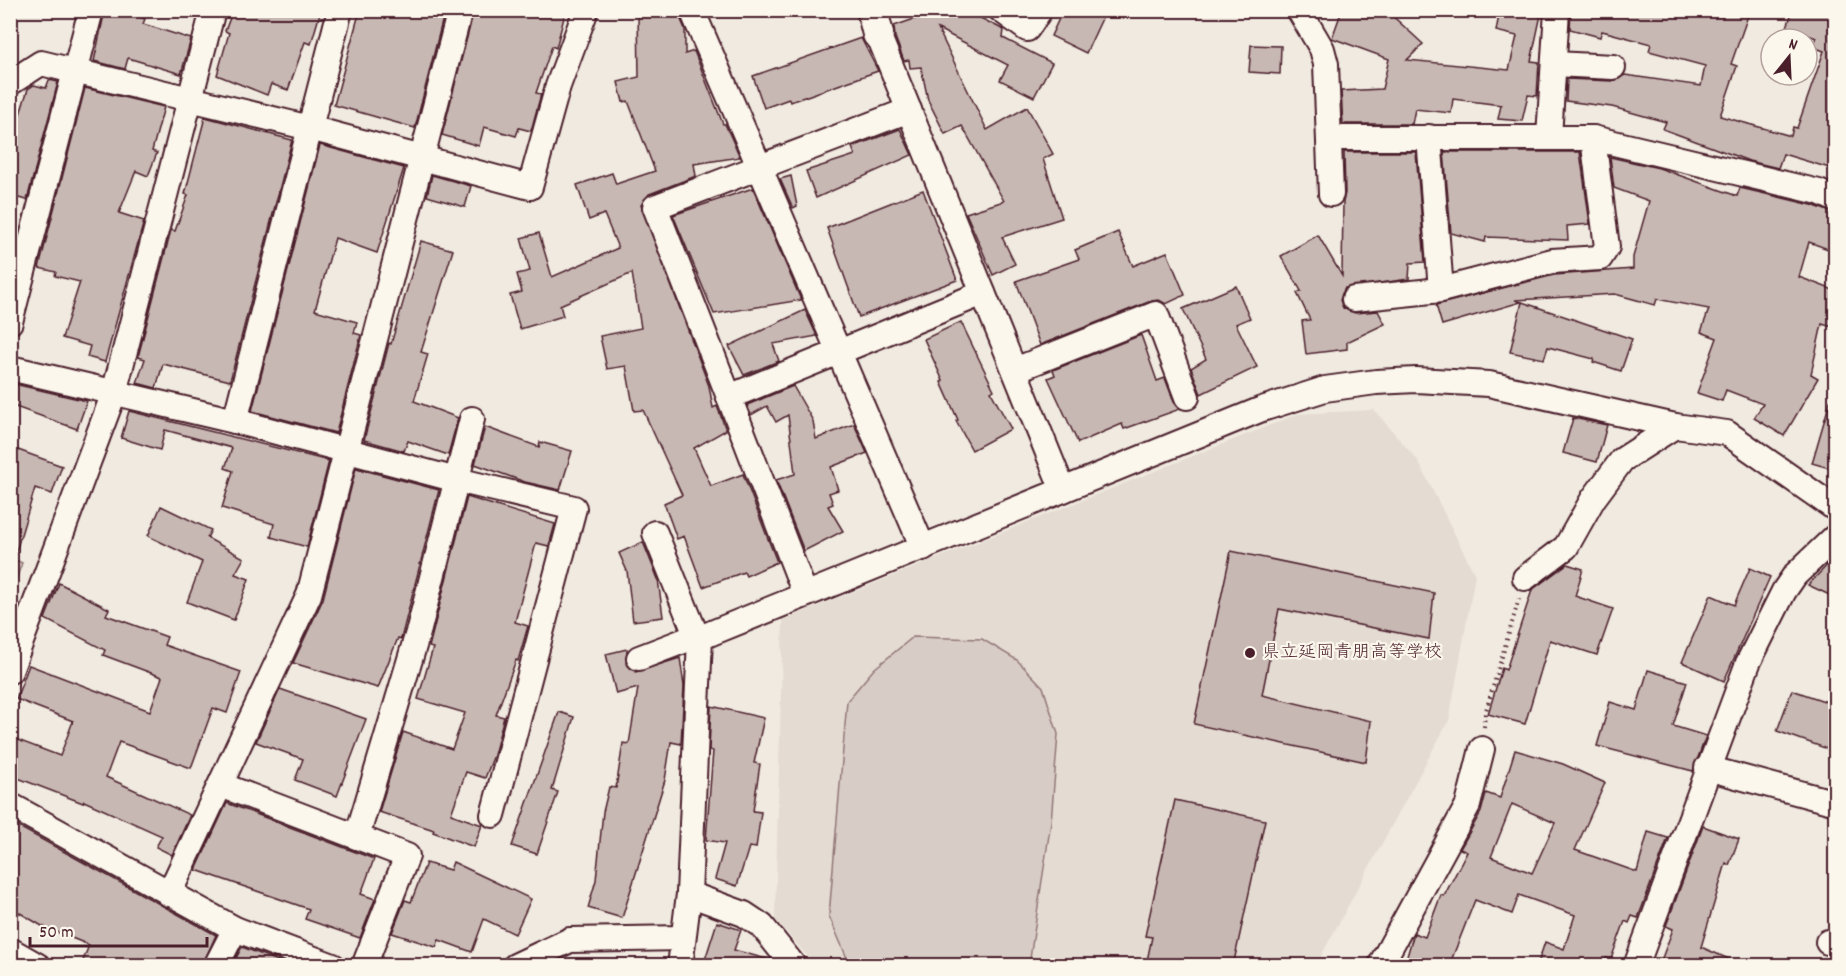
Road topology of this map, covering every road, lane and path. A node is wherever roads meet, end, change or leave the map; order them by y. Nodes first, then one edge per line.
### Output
1 (91, 10) edge
2 (213, 10) edge
3 (340, 10) edge
4 (460, 10) edge
5 (586, 10) edge
6 (692, 10) edge
7 (1001, 10) edge
8 (1040, 10) edge
9 (1299, 10) edge
10 (1557, 10) edge
11 (875, 22) edge
12 (1555, 64) junction
13 (1613, 68) dead end
14 (76, 69) junction
15 (10, 83) edge
16 (189, 99) junction
17 (909, 110) junction
18 (310, 128) junction
19 (1429, 137) junction
20 (1549, 137) junction
21 (1330, 138) junction
22 (1593, 138) junction
23 (421, 158) junction
24 (759, 166) junction
25 (1331, 194) dead end
26 (1836, 200) edge
27 (1441, 290) junction
28 (983, 293) junction
29 (1354, 299) dead end
30 (10, 322) edge
31 (839, 352) junction
32 (10, 368) edge
33 (1015, 370) junction
34 (114, 393) junction
35 (729, 397) junction
36 (1187, 397) dead end
37 (472, 419) dead end
38 (235, 421) junction
39 (1675, 426) junction
40 (346, 451) junction
41 (457, 480) junction
42 (1063, 490) junction
43 (1836, 509) edge
44 (656, 533) dead end
45 (1836, 536) edge
46 (923, 548) junction
47 (1525, 578) joint
48 (805, 594) junction
49 (700, 638) junction
50 (639, 658) dead end
51 (10, 671) edge
52 (1482, 749) joint
53 (1707, 768) junction
54 (221, 785) junction
55 (1836, 804) edge
56 (10, 805) edge
57 (493, 815) dead end
58 (357, 837) junction
59 (169, 894) junction
60 (689, 894) junction
61 (235, 929) junction
62 (683, 938) junction
63 (10, 950) edge
64 (38, 966) edge
65 (216, 966) edge
66 (333, 966) edge
67 (364, 966) edge
68 (515, 966) edge
69 (680, 966) edge
70 (794, 966) edge
71 (1380, 966) edge
72 (1636, 966) edge

1 - 14 street
2 - 16 street
3 - 18 street
4 - 23 street
5 - 23 street
6 - 24 street
7 - 8 street
9 - 21 street
10 - 12 street
11 - 17 street
12 - 13 street
12 - 20 street
14 - 15 street
14 - 16 street
14 - 30 street
16 - 18 street
16 - 34 street
17 - 24 street
17 - 28 street
18 - 23 street
18 - 38 street
19 - 20 street
19 - 21 street
19 - 27 street
20 - 22 street
21 - 25 street
22 - 26 street
22 - 27 street
23 - 40 street
24 - 31 street
24 - 35 street
27 - 29 street
28 - 31 street
28 - 33 street
31 - 35 street
31 - 46 street
32 - 34 street
33 - 36 street
33 - 42 street
34 - 38 street
34 - 51 street
35 - 48 street
37 - 41 street
38 - 40 street
39 - 42 street
39 - 43 street
39 - 47 street
40 - 41 street
40 - 54 street
41 - 57 street
41 - 58 street
42 - 46 street
44 - 49 street
45 - 53 street
46 - 48 street
47 - 52 path
48 - 49 street
49 - 50 street
49 - 60 street
52 - 71 street
53 - 55 street
53 - 72 street
54 - 58 street
54 - 59 street
56 - 59 street
58 - 67 street
59 - 61 street
60 - 62 street
60 - 70 street
61 - 65 street
61 - 66 street
62 - 68 street
62 - 69 street
63 - 64 street

